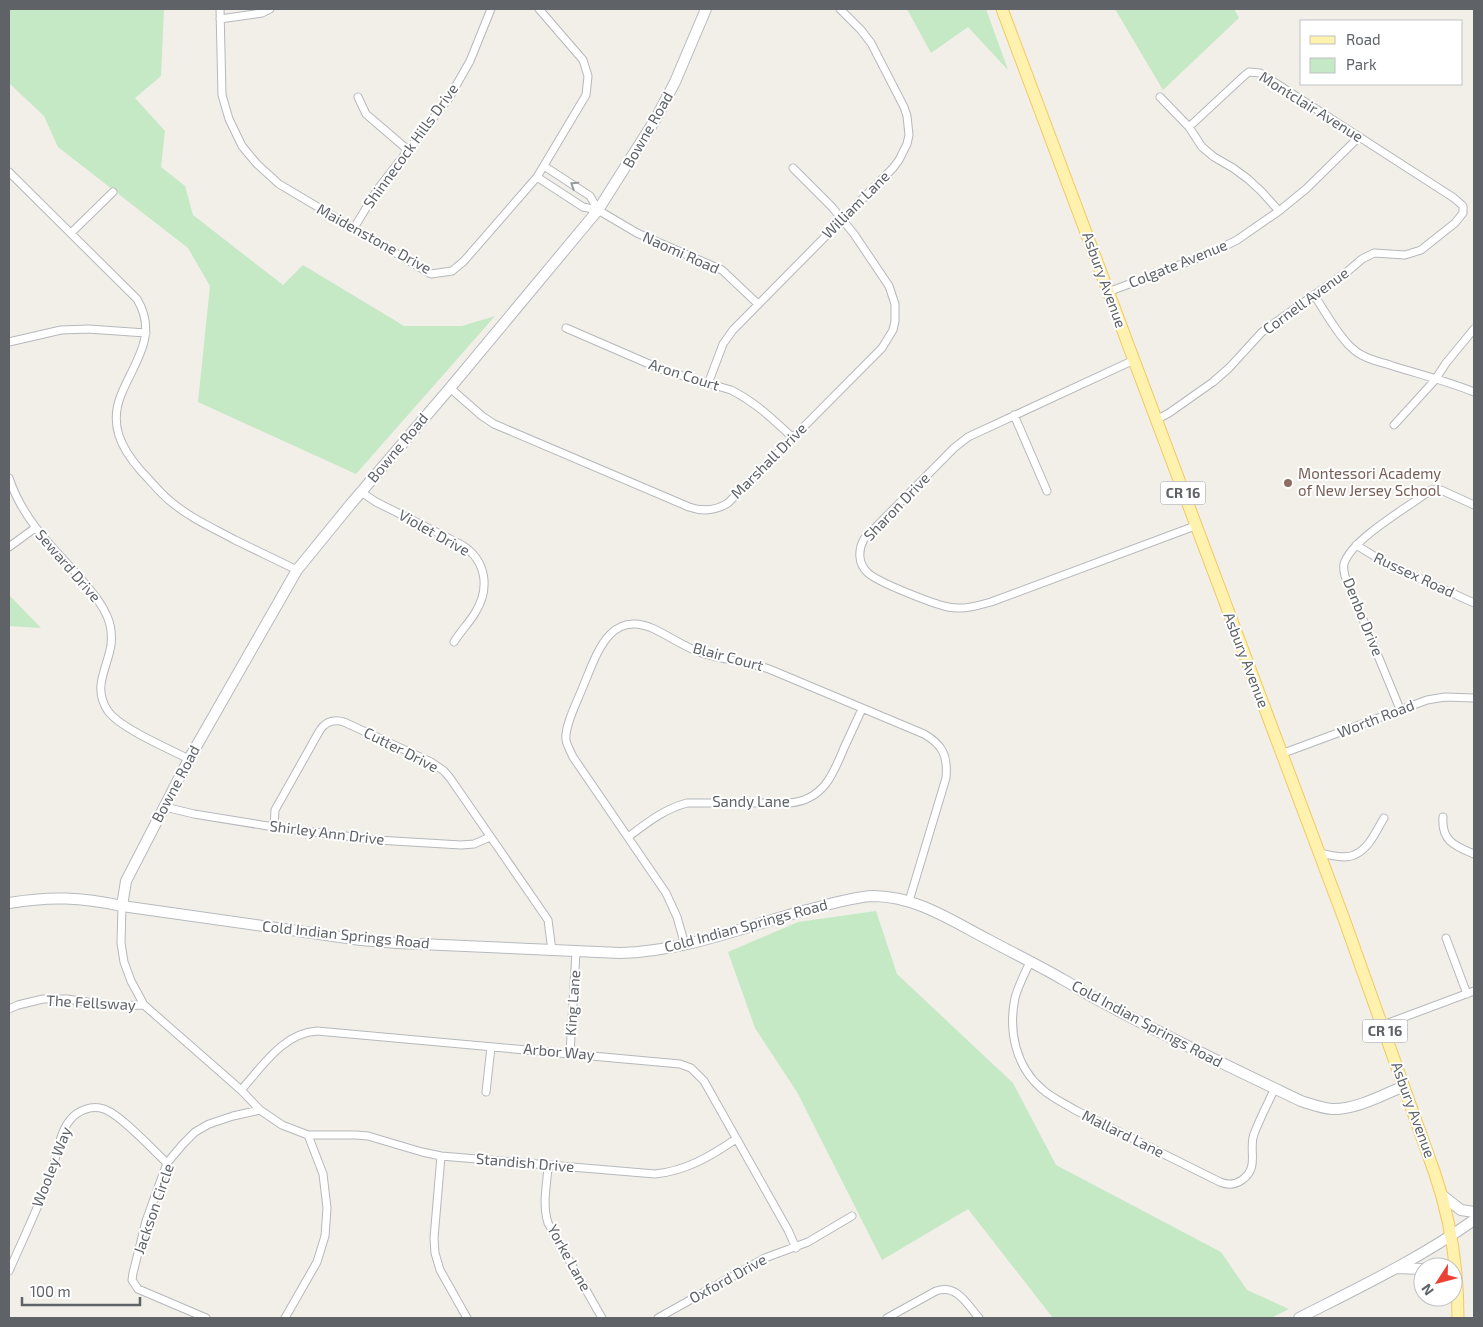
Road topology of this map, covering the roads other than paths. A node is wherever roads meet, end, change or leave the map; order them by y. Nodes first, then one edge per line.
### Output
1 (220, 9) edge
2 (270, 9) edge
3 (491, 9) edge
4 (539, 9) edge
5 (706, 9) edge
6 (840, 9) edge
7 (1002, 9) edge
8 (220, 19) junction
9 (358, 97) dead end
10 (1160, 97) dead end
11 (1189, 127) junction
12 (1359, 137) junction
13 (408, 150) junction
14 (544, 166) junction
15 (793, 168) dead end
16 (9, 172) edge
17 (537, 177) junction
18 (113, 192) dead end
19 (1463, 208) joint
20 (598, 210) junction
21 (1279, 210) junction
22 (842, 219) junction
23 (354, 228) junction
24 (71, 233) junction
25 (1108, 292) junction
26 (1314, 295) junction
27 (758, 304) junction
28 (566, 328) dead end
29 (1474, 329) edge
30 (146, 333) junction
31 (9, 342) edge
32 (1134, 360) junction
33 (1436, 380) junction
34 (708, 384) junction
35 (450, 388) junction
36 (1474, 392) edge
37 (1014, 415) junction
38 (1156, 420) junction
39 (1394, 425) dead end
40 (793, 438) junction
41 (9, 478) edge
42 (1047, 491) dead end
43 (361, 492) junction
44 (1474, 505) edge
45 (1195, 526) junction
46 (35, 528) junction
47 (1356, 545) junction
48 (9, 547) edge
49 (297, 570) junction
50 (1474, 603) edge
51 (454, 642) dead end
52 (1474, 698) edge
53 (862, 708) junction
54 (1400, 709) junction
55 (1281, 754) junction
56 (189, 760) junction
57 (165, 807) junction
58 (1443, 817) dead end
59 (1384, 818) dead end
60 (274, 827) junction
61 (490, 837) junction
62 (628, 837) junction
63 (1318, 853) junction
64 (1474, 854) edge
65 (909, 901) junction
66 (9, 903) edge
67 (122, 906) junction
68 (1446, 938) dead end
69 (685, 945) junction
70 (552, 950) junction
71 (576, 952) junction
72 (1030, 962) junction
73 (1471, 993) edge
74 (144, 1005) junction
75 (9, 1009) edge
76 (1383, 1025) junction
77 (491, 1047) junction
78 (570, 1053) junction
79 (1404, 1086) junction
80 (1275, 1088) junction
81 (241, 1090) junction
82 (486, 1092) dead end
83 (260, 1110) junction
84 (308, 1135) junction
85 (736, 1139) junction
86 (441, 1156) junction
87 (168, 1163) junction
88 (548, 1166) junction
89 (1443, 1196) junction
90 (1474, 1212) edge
91 (852, 1216) dead end
92 (1474, 1220) edge
93 (1452, 1236) junction
94 (796, 1248) junction
95 (1456, 1257) edge
96 (1396, 1268) junction
97 (1413, 1269) edge
98 (9, 1271) edge
99 (206, 1318) edge
100 (285, 1318) edge
101 (467, 1318) edge
102 (602, 1318) edge
103 (658, 1318) edge
104 (888, 1318) edge
105 (979, 1318) edge
106 (1299, 1318) edge

1 - 8 street, Maidenstone Drive
2 - 8 street
3 - 13 street, Shinnecock Hills Drive
4 - 14 street, Maidenstone Drive
5 - 20 street, Bowne Road
6 - 22 street, William Lane
7 - 25 main road, Asbury Avenue / CR 16
8 - 23 street, Maidenstone Drive
9 - 13 street
10 - 11 street
11 - 12 street, Montclair Avenue
11 - 21 street
12 - 19 street, Montclair Avenue
12 - 21 street, Colgate Avenue
13 - 23 street, Shinnecock Hills Drive
14 - 17 street, Maidenstone Drive
20 -> 14 street
15 - 22 street, Marshall Drive
16 - 24 street
17 - 20 street
17 - 23 street, Maidenstone Drive
18 - 24 street
19 - 26 street, Cornell Avenue
20 - 27 street, Naomi Road
20 - 35 street, Bowne Road
21 - 25 street, Colgate Avenue
22 - 27 street, William Lane
22 - 40 street, Marshall Drive
24 - 30 street
25 - 32 main road, Asbury Avenue / CR 16
26 - 33 street
26 - 38 street, Cornell Avenue
27 - 34 street, William Lane
28 - 34 street, Aron Court
29 - 33 street
30 - 31 street
30 - 49 street
32 - 37 street, Sharon Drive
32 - 38 main road, Asbury Avenue / CR 16
33 - 36 street
33 - 39 street
34 - 40 street, Aron Court
35 - 40 street, Marshall Drive
35 - 43 street, Bowne Road
37 - 42 street
37 - 45 street, Sharon Drive
38 - 45 main road, Asbury Avenue / CR 16
41 - 46 street, Seward Drive
43 - 49 street, Bowne Road
43 - 51 street, Violet Drive
44 - 47 street, Denbo Drive
45 - 55 main road, Asbury Avenue / CR 16
46 - 48 street
46 - 56 street, Seward Drive
47 - 50 street, Russex Road
47 - 54 street, Denbo Drive
49 - 56 street, Bowne Road
52 - 54 street, Worth Road
53 - 62 street, Sandy Lane
53 - 62 street, Blair Court
53 - 65 street, Blair Court
54 - 55 street, Worth Road
55 - 63 main road, Asbury Avenue / CR 16
56 - 57 street, Bowne Road
57 - 60 street, Shirley Ann Drive
57 - 67 street, Bowne Road
58 - 64 street
59 - 63 street
60 - 61 street, Shirley Ann Drive
60 - 61 street, Cutter Drive
61 - 70 street, Cutter Drive
62 - 69 street, Blair Court
63 - 76 main road, Asbury Avenue / CR 16
65 - 69 street, Cold Indian Springs Road
65 - 72 street, Cold Indian Springs Road
66 - 67 street, Cold Indian Springs Road
67 - 70 street, Cold Indian Springs Road
67 - 74 street
68 - 73 street
69 - 71 street, Cold Indian Springs Road
70 - 71 street, Cold Indian Springs Road
71 - 78 street, King Lane
72 - 80 street, Cold Indian Springs Road
72 - 80 street, Mallard Lane
73 - 76 street
74 - 75 street, The Fellsway
74 - 81 street
76 - 79 main road, Asbury Avenue / CR 16
77 - 78 street, Arbor Way
77 - 81 street, Arbor Way
77 - 82 street
78 - 85 street, Arbor Way
79 - 80 street, Cold Indian Springs Road
79 - 89 main road, Asbury Avenue / CR 16
81 - 83 street
83 - 84 street
83 - 87 street, Jackson Circle
84 - 86 street, Standish Drive
84 - 100 street
85 - 88 street, Standish Drive
85 - 94 street, Arbor Way
86 - 88 street, Standish Drive
86 - 101 street
87 - 98 street, Wooley Way
87 - 99 street, Jackson Circle
88 - 102 street, Yorke Lane
89 - 90 street
89 - 93 main road, Asbury Avenue / CR 16
91 - 94 street, Oxford Drive
92 - 93 street
93 - 95 main road, Asbury Avenue / CR 16
93 - 96 street
94 - 103 street, Oxford Drive
96 - 97 street
96 - 106 street
104 - 105 street

